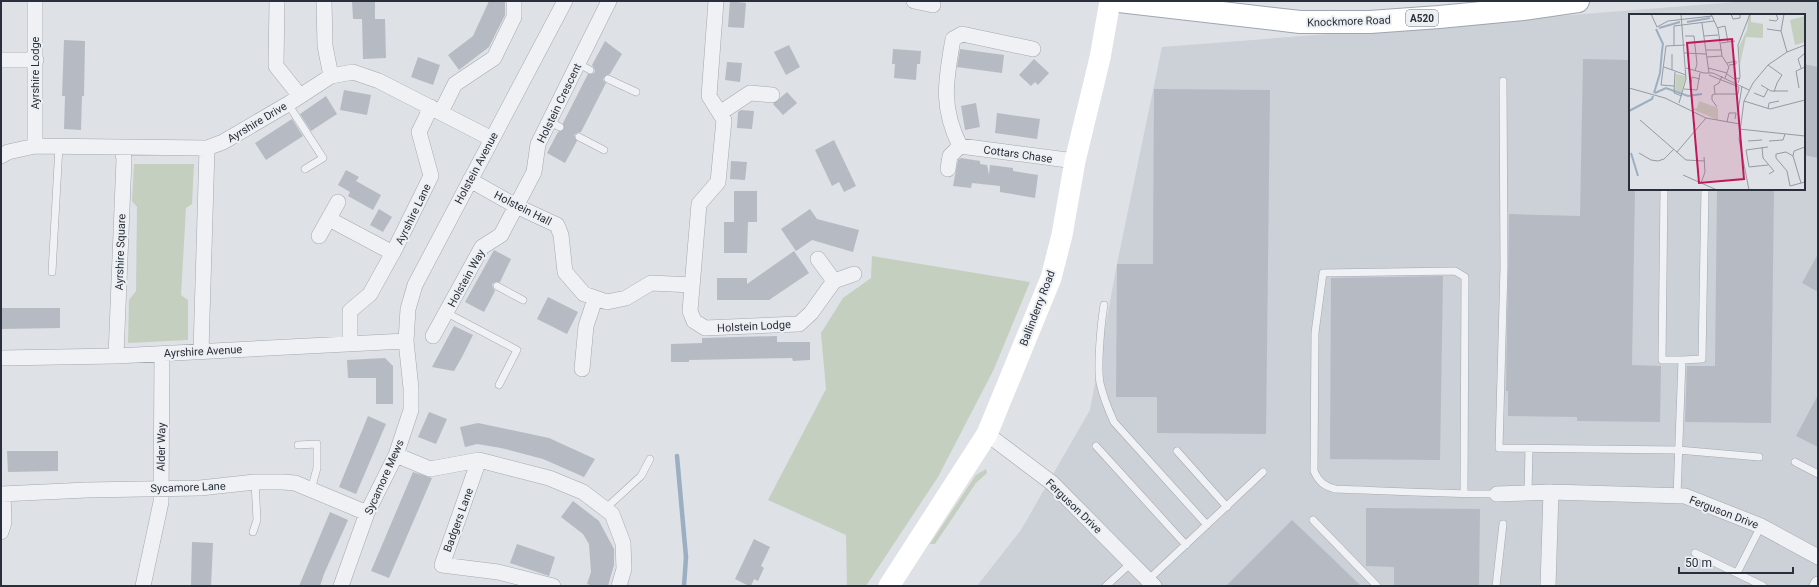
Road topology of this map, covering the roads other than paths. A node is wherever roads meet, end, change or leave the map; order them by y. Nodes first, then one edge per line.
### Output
1 (34, 1) edge
2 (277, 1) edge
3 (324, 1) edge
4 (514, 1) edge
5 (565, 1) edge
6 (609, 1) edge
7 (716, 1) edge
8 (914, 1) edge
9 (1110, 1) edge
10 (1578, 1) edge
11 (1131, 2) edge
12 (932, 4) dead end
13 (1169, 5) edge
14 (1033, 48) dead end
15 (1, 60) edge
16 (36, 60) junction
17 (330, 76) junction
18 (608, 79) dead end
19 (1503, 81) dead end
20 (636, 92) dead end
21 (772, 95) dead end
22 (294, 100) junction
23 (436, 109) junction
24 (720, 113) junction
25 (579, 137) dead end
26 (492, 139) junction
27 (35, 146) junction
28 (58, 146) junction
29 (960, 146) junction
30 (122, 148) junction
31 (207, 148) junction
32 (604, 150) dead end
33 (1, 156) edge
34 (1075, 161) junction
35 (305, 169) dead end
36 (948, 169) dead end
37 (470, 180) junction
38 (1664, 190) edge
39 (1705, 190) edge
40 (338, 202) dead end
41 (516, 206) junction
42 (328, 219) junction
43 (319, 236) dead end
44 (393, 253) junction
45 (818, 259) dead end
46 (52, 272) dead end
47 (854, 274) dead end
48 (834, 281) junction
49 (692, 285) junction
50 (497, 286) dead end
51 (595, 299) junction
52 (523, 300) dead end
53 (1104, 305) dead end
54 (447, 313) junction
55 (433, 336) dead end
56 (406, 341) junction
57 (350, 343) junction
58 (200, 351) junction
59 (162, 354) junction
60 (116, 356) junction
61 (1, 358) edge
62 (1682, 360) junction
63 (582, 369) dead end
64 (499, 385) dead end
65 (987, 434) junction
66 (298, 445) dead end
67 (1096, 446) dead end
68 (1530, 448) junction
69 (1177, 450) dead end
70 (1678, 450) junction
71 (396, 455) junction
72 (1759, 457) dead end
73 (650, 459) dead end
74 (479, 460) junction
75 (1795, 462) dead end
76 (1263, 472) dead end
77 (1818, 474) edge
78 (255, 482) junction
79 (161, 488) junction
80 (311, 490) junction
81 (1552, 492) junction
82 (1464, 493) junction
83 (1528, 493) junction
84 (2, 494) edge
85 (1497, 494) joint
86 (1677, 496) junction
87 (1227, 507) junction
88 (605, 509) junction
89 (367, 513) junction
90 (1313, 520) dead end
91 (1503, 524) dead end
92 (1207, 525) junction
93 (1761, 526) junction
94 (1, 532) edge
95 (253, 532) dead end
96 (1186, 545) junction
97 (1695, 553) dead end
98 (1818, 557) edge
99 (1131, 563) junction
100 (1737, 573) junction
101 (1151, 583) edge
102 (143, 586) edge
103 (342, 586) edge
104 (553, 586) edge
105 (619, 586) edge
106 (889, 586) edge
107 (1106, 586) edge
108 (1377, 586) edge
109 (1496, 586) edge
110 (1548, 586) edge
111 (1763, 586) edge

1 - 16 street, Ayrshire Lodge
2 - 22 street
3 - 17 street
4 - 23 street, Ayrshire Lane
5 - 26 street, Holstein Avenue
6 - 41 street, Holstein Crescent
7 - 24 street
8 - 12 street
9 - 34 main road, Ballinderry Road
10 - 13 main road, Knockmore Road / A520
11 - 13 main road, Knockmore Road / A520
14 - 29 street
15 - 16 street
16 - 27 street, Ayrshire Lodge
17 - 22 street, Ayrshire Drive
17 - 23 street, Ayrshire Drive
18 - 20 lane
19 - 68 lane
21 - 24 street
22 - 31 street, Ayrshire Drive
22 - 35 lane
23 - 26 street, Ayrshire Drive
23 - 44 street, Ayrshire Lane
24 - 49 street
25 - 32 lane
26 - 37 street, Holstein Avenue
27 - 28 street, Ayrshire Drive
27 - 33 street, Ayrshire Drive
28 - 30 street, Ayrshire Drive
28 - 46 lane
29 - 34 street, Cottars Chase
29 - 36 street
30 - 31 street, Ayrshire Drive
30 - 60 street, Ayrshire Square
31 - 58 street
34 - 65 main road, Ballinderry Road
37 - 41 street, Holstein Hall
37 - 56 street, Holstein Avenue
38 - 62 lane
39 - 62 lane
40 - 42 street
41 - 51 street, Holstein Hall
41 - 54 street, Holstein Way
42 - 43 street
42 - 44 street, Ayrshire Lane
44 - 57 street, Ayrshire Lane
45 - 48 street
47 - 48 street
48 - 49 street, Holstein Lodge
49 - 51 street
50 - 52 lane
51 - 63 street
53 - 92 lane
54 - 55 street, Holstein Way
54 - 64 lane, Holstein Way
56 - 57 street, Ayrshire Avenue
56 - 71 street, Sycamore Mews
57 - 58 street, Ayrshire Avenue
58 - 59 street, Ayrshire Avenue
59 - 60 street, Ayrshire Avenue
59 - 79 street, Alder Way
60 - 61 street, Ayrshire Avenue
62 - 70 lane
65 - 99 street, Ferguson Drive
65 - 106 main road, Ballinderry Road
66 - 80 lane
67 - 96 lane
68 - 70 lane
68 - 83 lane
69 - 87 lane
70 - 72 lane
70 - 86 lane
71 - 74 street
71 - 89 street, Sycamore Mews
73 - 88 lane
74 - 88 street
74 - 104 street, Badgers Lane
75 - 77 lane
76 - 87 lane
78 - 79 street, Sycamore Lane
78 - 80 street, Sycamore Lane
78 - 95 lane
79 - 84 street, Sycamore Lane
79 - 102 street, Alder Way
80 - 89 street, Sycamore Lane
81 - 83 street, Ferguson Drive
81 - 86 street, Ferguson Drive
81 - 110 street
82 - 82 lane
82 - 85 lane
83 - 85 street, Ferguson Drive
84 - 94 street, Sycamore Lane
86 - 93 street, Ferguson Drive
87 - 92 lane
88 - 105 street
89 - 103 street, Sycamore Mews
90 - 108 lane
91 - 109 lane
92 - 96 lane
93 - 98 street, Ferguson Drive
93 - 100 lane
96 - 101 lane
97 - 100 lane
99 - 101 street, Ferguson Drive
99 - 107 lane
100 - 111 lane

